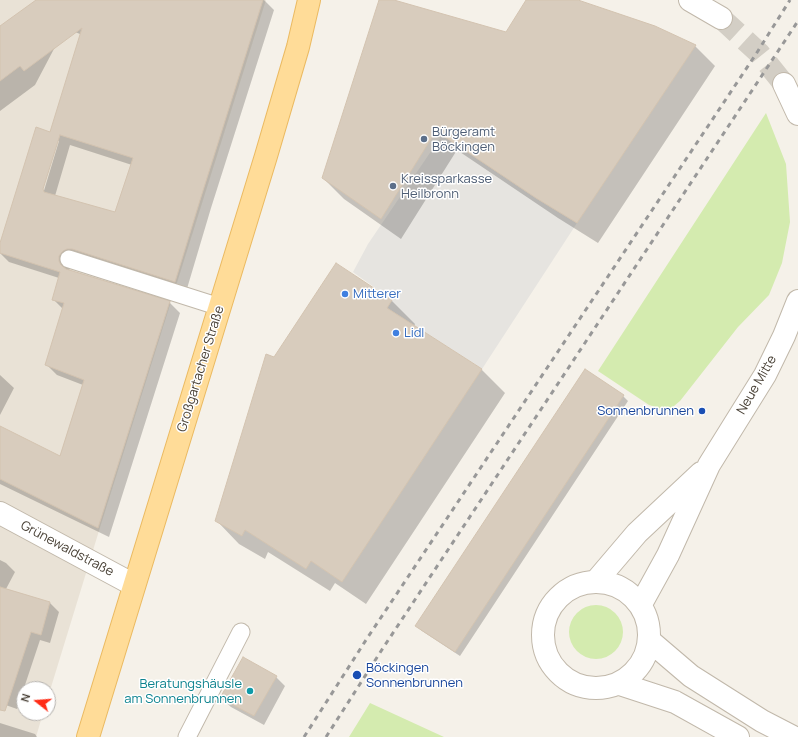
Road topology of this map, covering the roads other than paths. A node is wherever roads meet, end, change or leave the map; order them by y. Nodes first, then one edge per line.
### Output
1 (310, 0) edge
2 (690, 0) edge
3 (721, 18) tunnel mouth
4 (784, 84) tunnel mouth
5 (798, 114) edge
6 (69, 259) dead end
7 (798, 301) edge
8 (220, 306) junction
9 (709, 465) junction
10 (0, 513) edge
11 (597, 580) junction
12 (134, 585) junction
13 (641, 604) junction
14 (242, 632) dead end
15 (650, 641) junction
16 (620, 684) junction
17 (88, 737) edge
18 (187, 737) edge
19 (738, 737) edge
20 (793, 737) edge

1 - 8 main road, Großgartacher Straße
2 - 3 street
4 - 5 street
6 - 8 lane
7 - 9 street, Neue Mitte
8 - 12 main road, Großgartacher Straße
9 - 11 street, Neue Mitte
9 - 13 street, Neue Mitte
10 - 12 street, Grünewaldstraße
11 - 13 street
11 - 16 street
12 - 17 main road, Großgartacher Straße
13 - 15 street
14 - 18 lane
15 - 16 street
15 - 20 street
16 - 19 street

